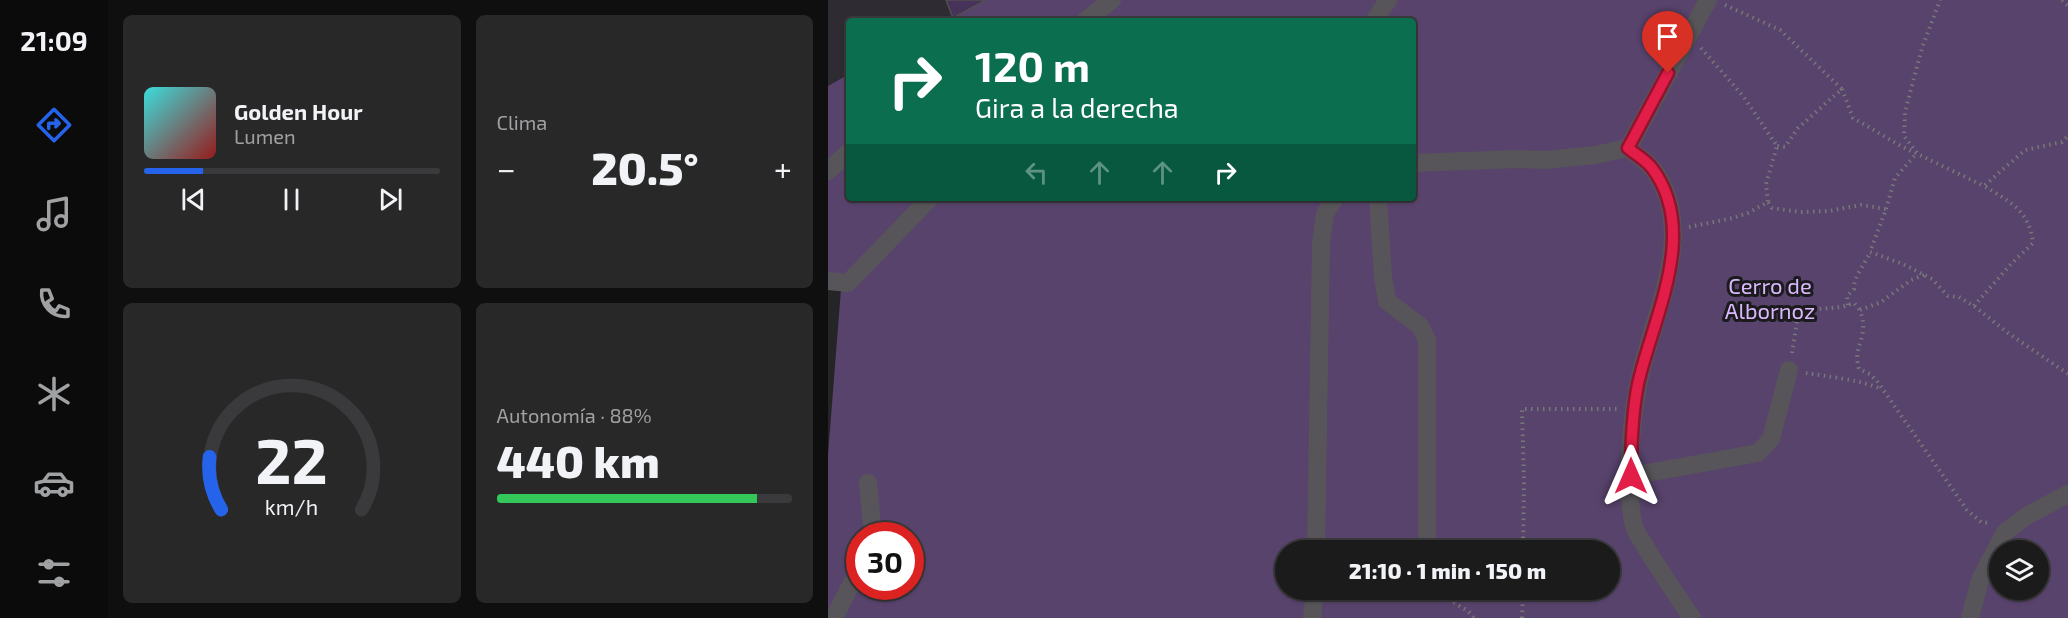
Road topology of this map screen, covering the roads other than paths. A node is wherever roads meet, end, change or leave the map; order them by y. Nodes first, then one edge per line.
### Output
1 (1113, 0) edge
2 (1388, 0) edge
3 (1716, 2) edge
4 (1089, 18) edge
5 (1376, 18) edge
6 (1628, 148) junction
7 (846, 155) edge
8 (1416, 163) edge
9 (828, 171) edge
10 (927, 201) edge
11 (1333, 201) edge
12 (1378, 201) edge
13 (828, 281) edge
14 (1789, 370) road end
15 (1631, 476) junction
16 (868, 483) dead end
17 (2068, 494) edge
18 (872, 522) edge
19 (1316, 540) edge
20 (1427, 540) edge
21 (846, 594) edge
22 (1314, 600) edge
23 (834, 618) edge
24 (1312, 618) edge
25 (1692, 618) edge
26 (1970, 618) edge

1 - 4 street
2 - 5 street
3 - 6 street
6 - 8 street
6 - 15 street
7 - 9 street
10 - 13 street
11 - 19 street
12 - 20 street
14 - 15 street
15 - 25 street
16 - 18 street
17 - 26 street
21 - 23 street
22 - 24 street

